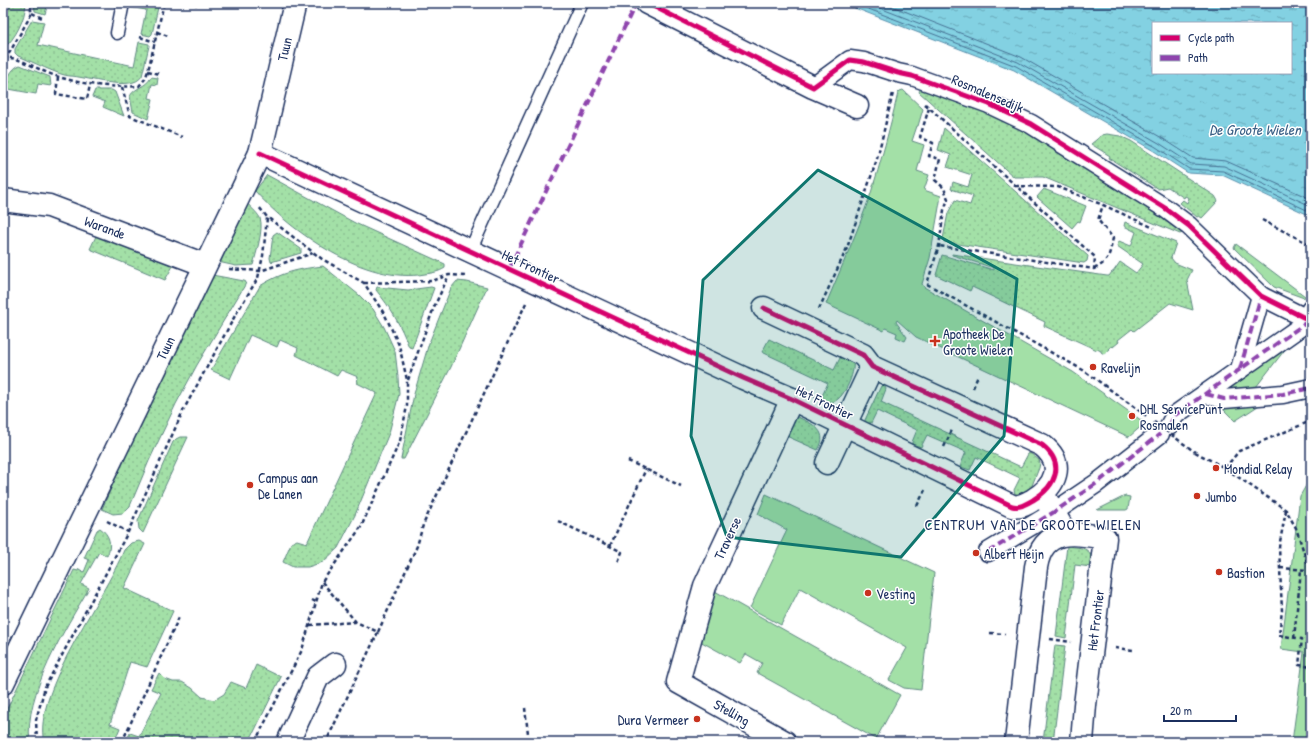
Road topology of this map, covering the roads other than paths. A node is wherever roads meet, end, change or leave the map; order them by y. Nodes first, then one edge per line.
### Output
1 (123, 3) edge
2 (295, 3) edge
3 (582, 3) edge
4 (647, 3) edge
5 (116, 33) dead end
6 (813, 86) junction
7 (857, 106) dead end
8 (260, 153) junction
9 (3, 200) edge
10 (470, 251) junction
11 (205, 265) junction
12 (1261, 296) junction
13 (764, 308) dead end
14 (1309, 316) edge
15 (872, 367) junction
16 (1240, 369) junction
17 (1311, 388) edge
18 (1206, 394) junction
19 (792, 399) junction
20 (845, 425) junction
21 (827, 463) dead end
22 (1049, 503) junction
23 (1066, 534) junction
24 (988, 552) dead end
25 (335, 664) dead end
26 (4, 676) edge
27 (678, 682) joint
28 (288, 742) edge
29 (785, 742) edge
30 (1016, 742) edge
31 (1082, 742) edge

1 - 5 lane
2 - 8 street, Tuun
3 - 10 lane
4 - 6 street
6 - 7 street
6 - 12 street, Rosmalensedijk
8 - 10 street, Het Frontier
8 - 11 street, Tuun
9 - 11 street, Warande
10 - 19 street, Het Frontier
11 - 26 street, Tuun
12 - 14 street, Rosmalensedijk
12 - 16 street
13 - 15 street, Het Frontier
14 - 16 street, Het Frontier
15 - 20 street, Het Frontier
15 - 22 street, Het Frontier
16 - 18 street, Het Frontier
17 - 18 street
18 - 22 street, Het Frontier
19 - 20 street, Het Frontier
19 - 27 street, Traverse
20 - 21 street, Het Frontier
20 - 22 street, Het Frontier
22 - 23 street
22 - 24 street, Het Frontier
23 - 30 street, Het Frontier
23 - 31 street, Het Frontier
25 - 28 street
27 - 29 street, Stelling

